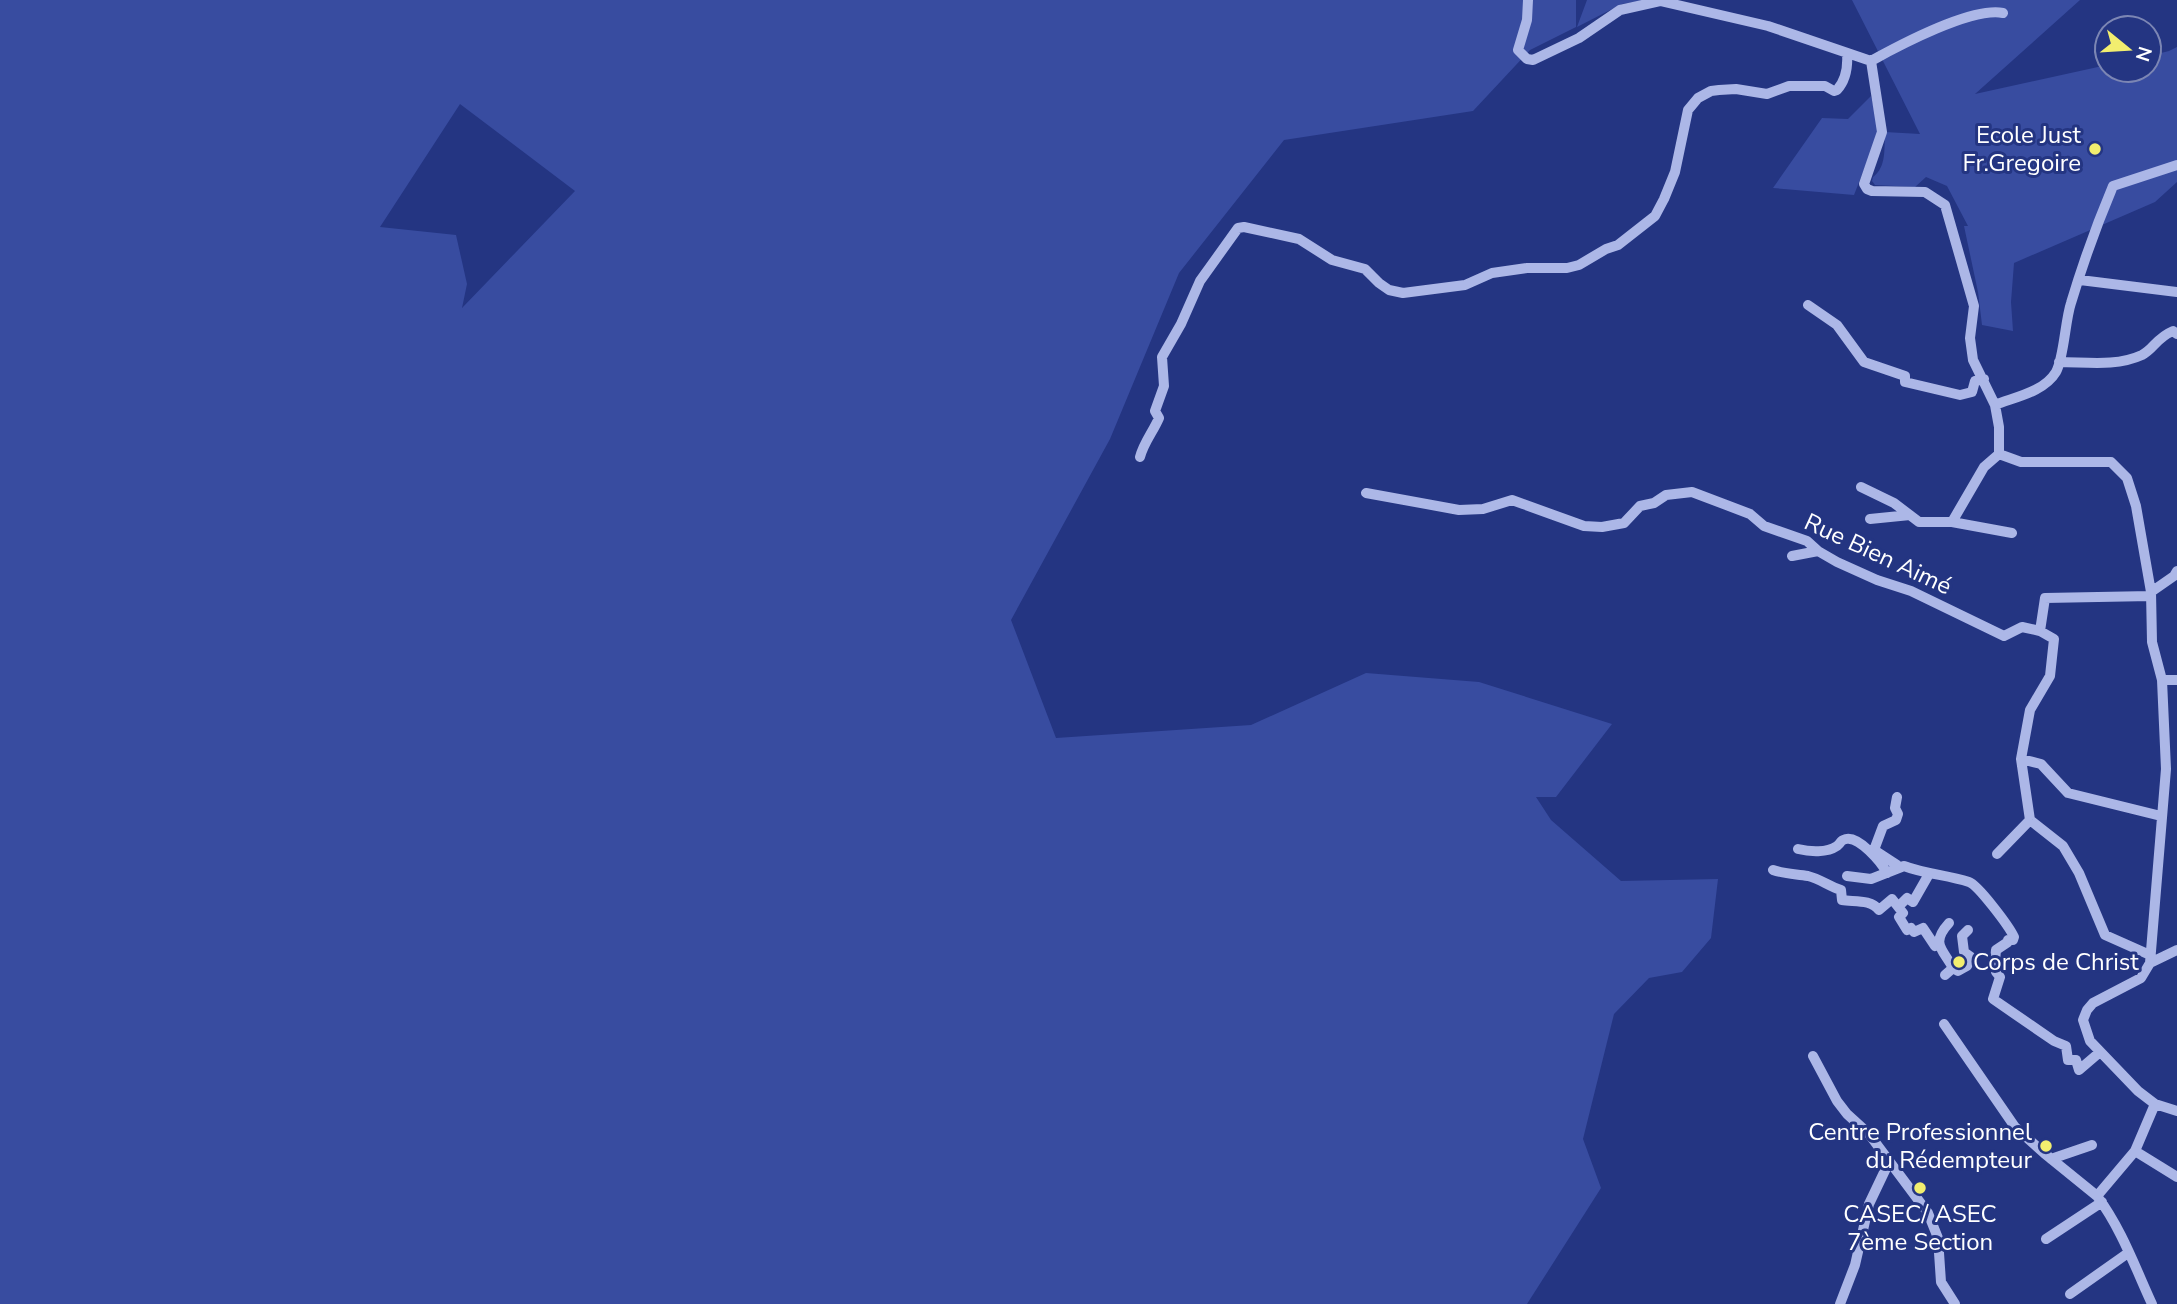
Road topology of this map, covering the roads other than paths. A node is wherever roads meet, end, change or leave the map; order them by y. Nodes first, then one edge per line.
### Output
1 (1528, 0) edge
2 (2003, 13) dead end
3 (1847, 53) junction
4 (1871, 61) junction
5 (2177, 165) edge
6 (2080, 280) junction
7 (2177, 292) edge
8 (1808, 305) dead end
9 (2177, 334) edge
10 (2059, 362) junction
11 (1983, 379) junction
12 (1995, 405) junction
13 (1999, 454) junction
14 (1140, 457) dead end
15 (1861, 487) dead end
16 (1366, 493) dead end
17 (1910, 515) junction
18 (1870, 519) dead end
19 (1952, 522) junction
20 (2012, 533) dead end
21 (1818, 551) junction
22 (1792, 556) dead end
23 (2177, 571) edge
24 (2151, 594) junction
25 (2040, 631) junction
26 (2162, 680) junction
27 (2177, 680) edge
28 (2021, 759) junction
29 (1897, 797) dead end
30 (2161, 816) junction
31 (2030, 820) junction
32 (1798, 849) dead end
33 (1997, 854) dead end
34 (1773, 870) dead end
35 (1892, 871) junction
36 (1929, 874) junction
37 (1847, 876) dead end
38 (1899, 906) junction
39 (1949, 923) dead end
40 (1968, 930) dead end
41 (1939, 944) junction
42 (2177, 950) edge
43 (2150, 959) junction
44 (1944, 1024) dead end
45 (2100, 1052) junction
46 (1813, 1056) dead end
47 (2155, 1104) junction
48 (2177, 1111) edge
49 (2092, 1145) dead end
50 (2135, 1152) junction
51 (2051, 1159) junction
52 (1889, 1162) junction
53 (2177, 1177) edge
54 (2099, 1199) junction
55 (2046, 1239) dead end
56 (2128, 1253) junction
57 (2070, 1293) dead end
58 (1840, 1304) edge
59 (1955, 1304) edge
60 (2152, 1304) edge

1 - 3 street
2 - 4 street
3 - 4 street
3 - 14 street
4 - 11 street
5 - 6 street
6 - 7 street
6 - 10 street
8 - 11 street
9 - 10 street
10 - 12 street
11 - 12 street
12 - 13 street
13 - 19 street
13 - 24 street
15 - 17 street
16 - 21 street, Rue Bien Aimé
17 - 18 street
17 - 19 street
19 - 20 street
21 - 22 street
21 - 25 street, Rue Bien Aimé
23 - 24 street
24 - 25 street
24 - 26 street
25 - 28 street
26 - 27 street
26 - 30 street
28 - 30 street
28 - 31 street
29 - 35 street
30 - 43 street
31 - 33 street
31 - 43 street
32 - 35 street
34 - 38 street
35 - 36 street
35 - 37 street
36 - 38 street
36 - 45 street
38 - 41 street
39 - 41 street
40 - 41 street
42 - 43 street
43 - 45 street
44 - 51 street
45 - 47 street
46 - 52 street
47 - 48 street
47 - 50 street
49 - 51 street
50 - 53 street
50 - 54 street
51 - 54 street
52 - 58 street
52 - 59 street
54 - 55 street
54 - 56 street
56 - 57 street
56 - 60 street

